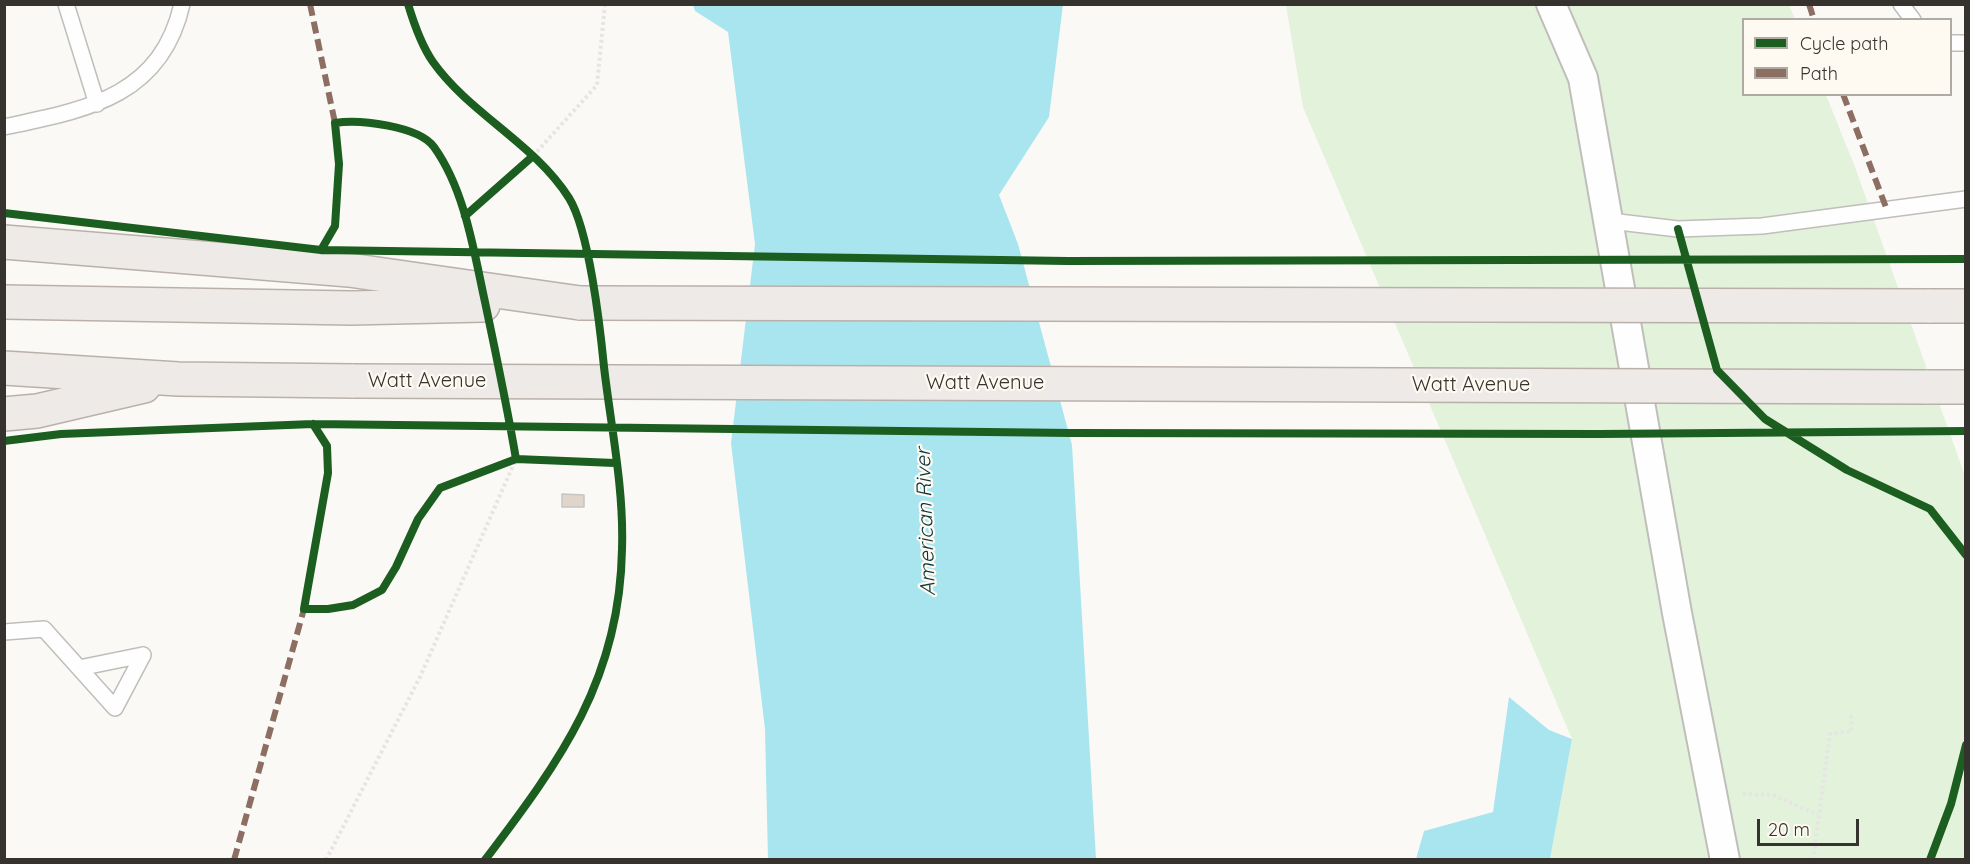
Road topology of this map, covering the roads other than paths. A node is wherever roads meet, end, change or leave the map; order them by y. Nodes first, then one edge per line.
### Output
1 (66, 4) edge
2 (182, 4) edge
3 (1551, 4) edge
4 (1901, 4) edge
5 (1912, 18) edge
6 (97, 104) junction
7 (4, 127) edge
8 (1965, 199) edge
9 (1610, 221) junction
10 (4, 242) edge
11 (4, 302) edge
12 (580, 303) junction
13 (1965, 306) edge
14 (4, 368) edge
15 (178, 379) junction
16 (1965, 387) edge
17 (4, 414) edge
18 (4, 632) edge
19 (79, 668) dead end
20 (1725, 860) edge

1 - 6 lane
2 - 6 lane
3 - 9 street
4 - 5 lane
6 - 7 lane
8 - 9 lane
9 - 20 street
10 - 12 main road
11 - 12 main road
12 - 13 main road, bridge
14 - 15 main road, Watt Avenue
15 - 16 main road, Watt Avenue, bridge
15 - 17 main road
18 - 19 lane

